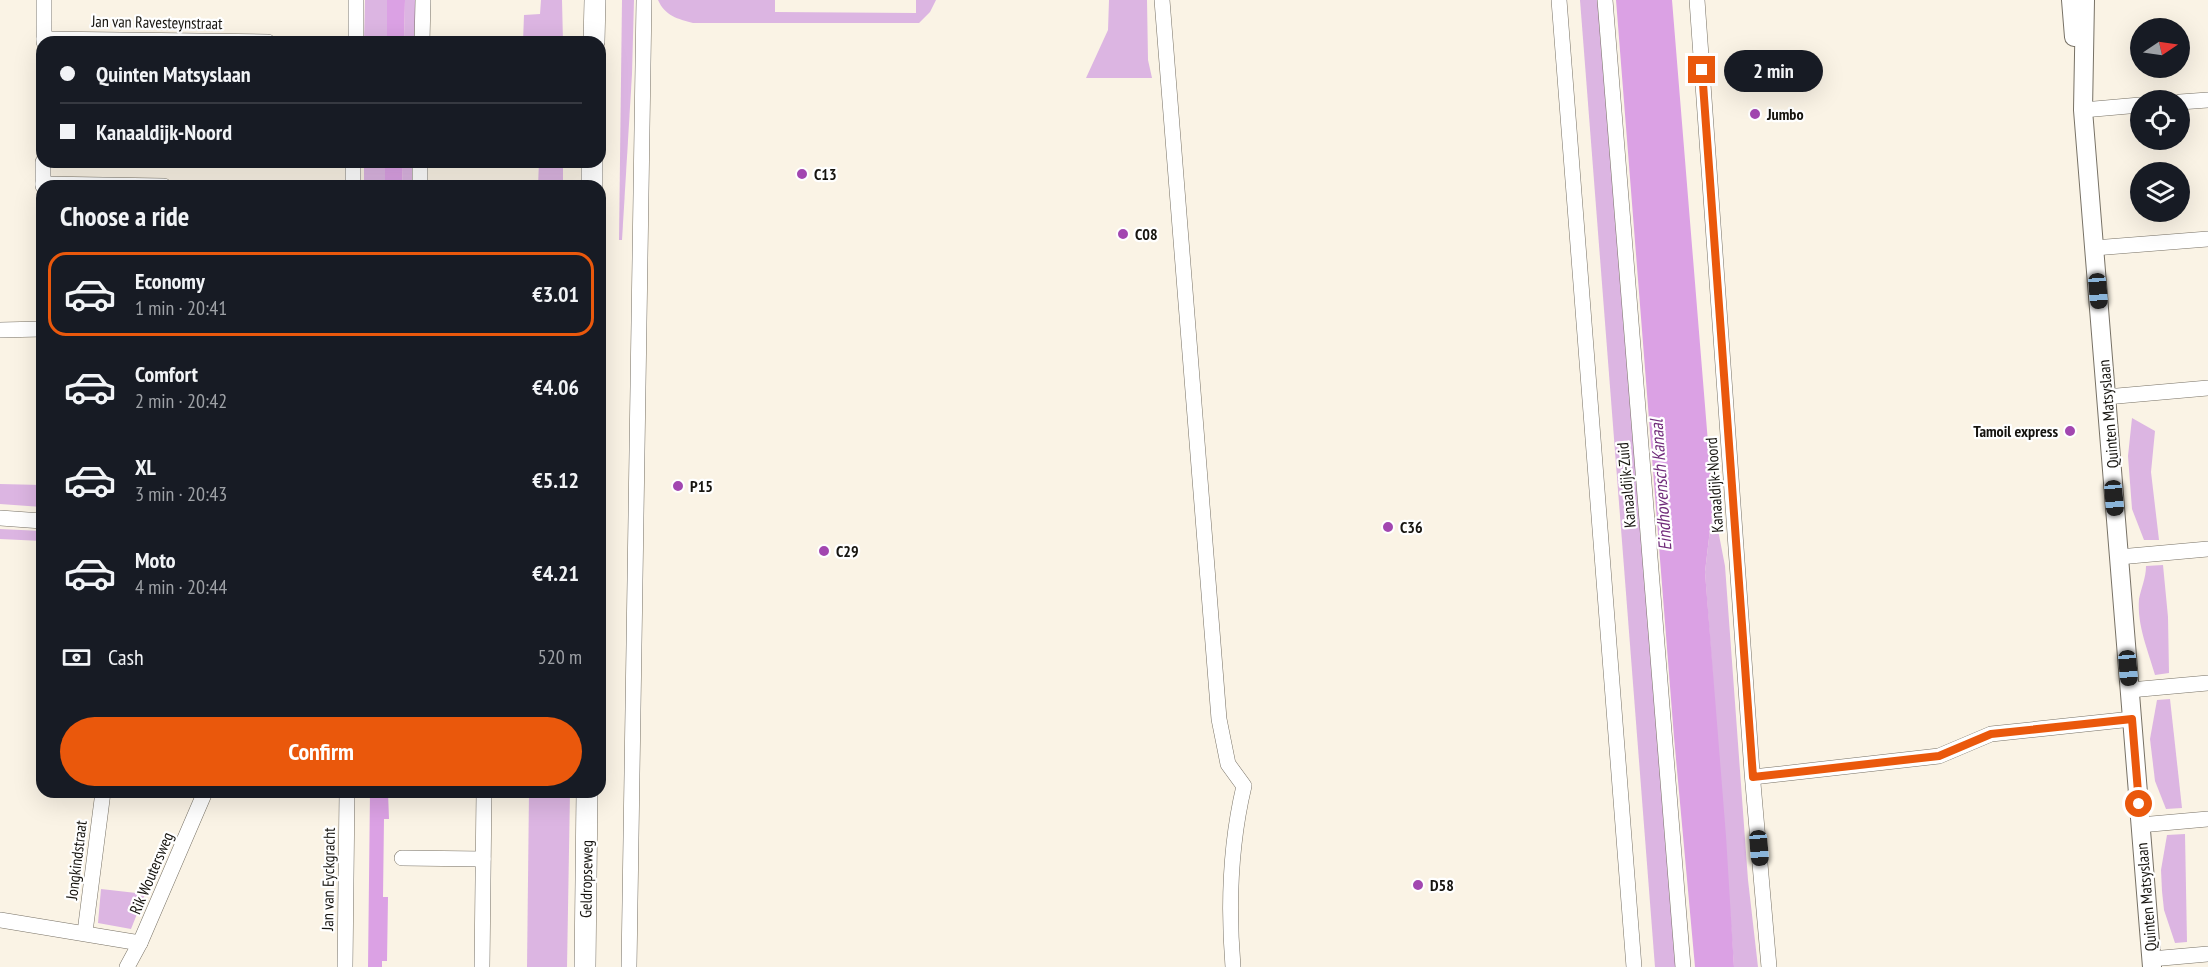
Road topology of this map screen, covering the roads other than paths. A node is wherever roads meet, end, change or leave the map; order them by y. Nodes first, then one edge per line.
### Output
1 (44, 0) edge
2 (356, 0) edge
3 (423, 0) edge
4 (595, 0) edge
5 (644, 0) edge
6 (1162, 0) edge
7 (1559, 0) edge
8 (1605, 0) edge
9 (1697, 0) edge
10 (2072, 0) edge
11 (2085, 0) edge
12 (44, 36) edge
13 (356, 36) edge
14 (422, 36) edge
15 (594, 36) edge
16 (2208, 100) edge
17 (2190, 101) edge
18 (2130, 106) edge
19 (2083, 110) junction
20 (2208, 239) edge
21 (2094, 248) junction
22 (36, 329) edge
23 (0, 330) edge
24 (2208, 388) edge
25 (2106, 397) junction
26 (0, 518) edge
27 (36, 521) edge
28 (2208, 549) edge
29 (2119, 557) junction
30 (2208, 683) edge
31 (2130, 690) junction
32 (2132, 719) junction
33 (1753, 777) junction
34 (102, 798) edge
35 (202, 798) edge
36 (347, 798) edge
37 (484, 798) edge
38 (587, 798) edge
39 (2208, 819) edge
40 (2140, 825) junction
41 (402, 858) dead end
42 (483, 859) junction
43 (0, 920) edge
44 (85, 932) junction
45 (140, 943) junction
46 (2208, 954) edge
47 (2151, 963) edge
48 (127, 967) edge
49 (345, 967) edge
50 (482, 967) edge
51 (585, 967) edge
52 (629, 967) edge
53 (1233, 967) edge
54 (1634, 967) edge
55 (1683, 967) edge
56 (1769, 967) edge

1 - 12 street
2 - 13 street
3 - 14 street
4 - 15 main road
5 - 52 street
6 - 53 street
7 - 54 street
8 - 55 street, Kanaaldijk-Zuid
9 - 33 street, Kanaaldijk-Noord
10 - 19 street, Quinten Matsyslaan
11 - 19 street, Quinten Matsyslaan
16 - 17 street
18 - 19 street
19 - 21 street, Quinten Matsyslaan
20 - 21 street
21 - 25 street, Quinten Matsyslaan
22 - 23 street
24 - 25 street
25 - 29 street, Quinten Matsyslaan
26 - 27 street
28 - 29 street
29 - 31 street, Quinten Matsyslaan
30 - 31 street
31 - 32 street, Quinten Matsyslaan
32 - 33 street
32 - 40 street, Quinten Matsyslaan
33 - 56 street, Kanaaldijk-Noord
34 - 44 street, Jongkindstraat
35 - 45 street, Rik Woutersweg
36 - 49 street, Jan van Eyckgracht
37 - 42 street
38 - 51 main road, Geldropseweg
39 - 40 street
40 - 47 street, Quinten Matsyslaan
41 - 42 street
42 - 50 street
43 - 44 street
44 - 45 street
45 - 48 street, Rik Woutersweg
46 - 47 street

